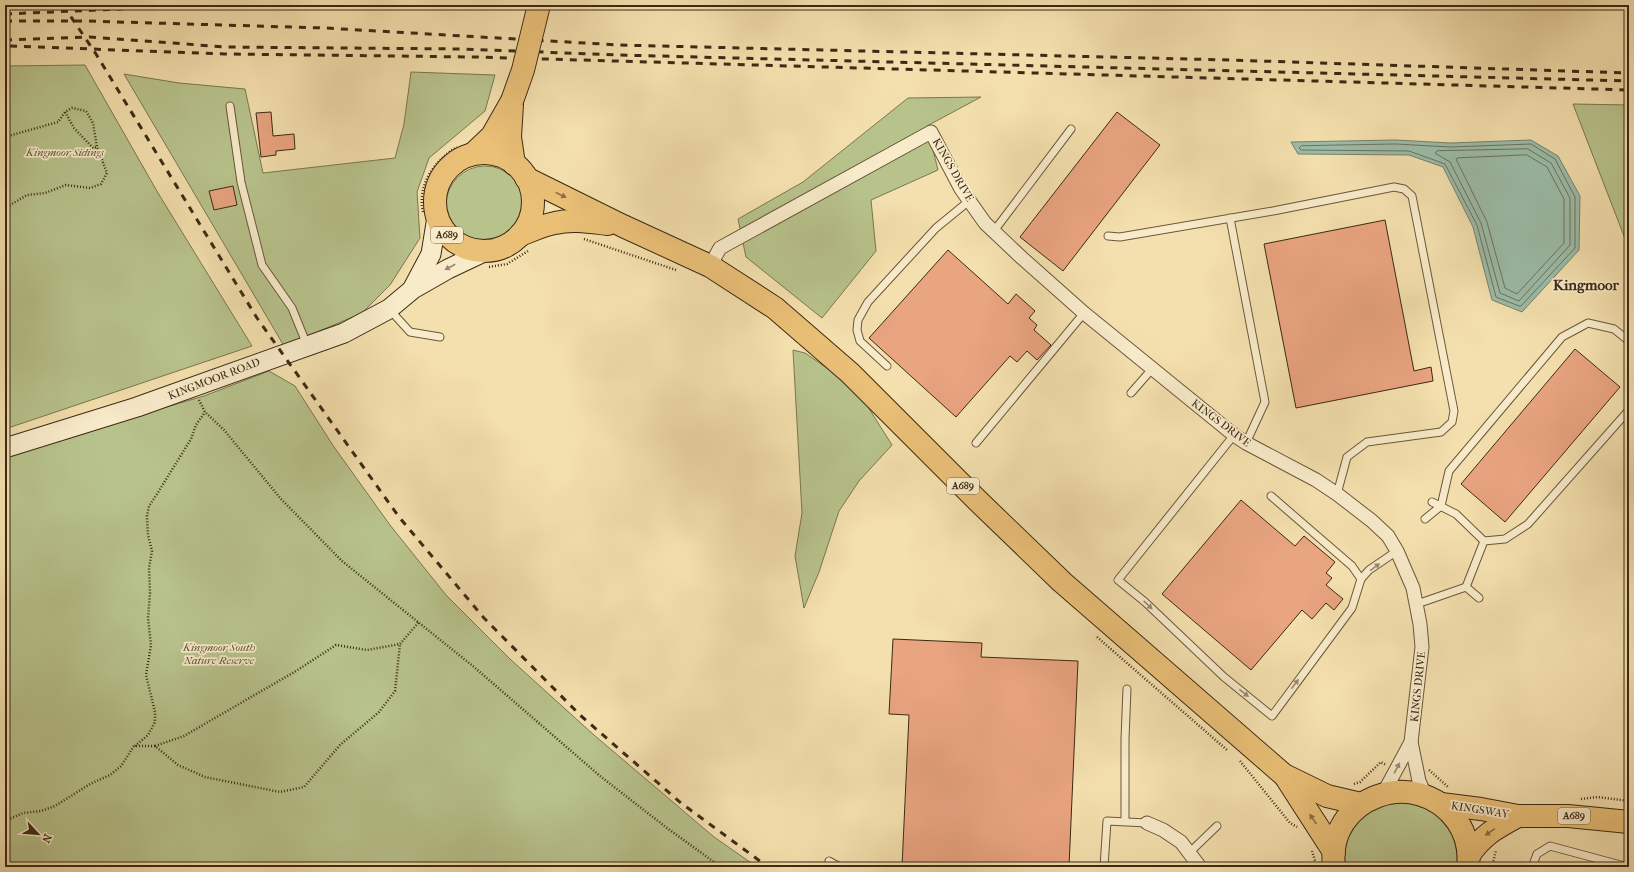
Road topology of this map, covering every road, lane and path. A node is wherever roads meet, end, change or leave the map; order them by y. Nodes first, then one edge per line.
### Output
1 (539, 5) edge
2 (512, 101) junction
3 (230, 106) dead end
4 (65, 112) junction
5 (1071, 129) dead end
6 (5, 137) edge
7 (97, 148) junction
8 (468, 149) junction
9 (520, 171) junction
10 (969, 201) junction
11 (5, 208) edge
12 (430, 217) junction
13 (1230, 218) junction
14 (623, 226) junction
15 (994, 231) junction
16 (520, 236) junction
17 (1108, 236) dead end
18 (486, 252) junction
19 (710, 266) junction
20 (412, 289) junction
21 (389, 309) junction
22 (1084, 313) junction
23 (440, 337) dead end
24 (1629, 341) edge
25 (307, 345) junction
26 (887, 366) dead end
27 (1152, 369) junction
28 (192, 388) junction
29 (1131, 393) dead end
30 (1629, 410) edge
31 (205, 412) junction
32 (1234, 435) junction
33 (976, 443) dead end
34 (1246, 443) junction
35 (5, 448) edge
36 (1337, 494) junction
37 (1271, 496) dead end
38 (1432, 502) dead end
39 (1441, 506) junction
40 (1426, 520) dead end
41 (1484, 541) junction
42 (1397, 551) junction
43 (1361, 579) junction
44 (1466, 587) junction
45 (1479, 598) dead end
46 (1417, 604) junction
47 (419, 622) junction
48 (400, 644) junction
49 (1128, 689) dead end
50 (1411, 742) junction
51 (134, 746) junction
52 (155, 746) junction
53 (1284, 776) junction
54 (1383, 794) junction
55 (1433, 800) junction
56 (1361, 804) junction
57 (1518, 816) junction
58 (5, 821) edge
59 (1125, 822) junction
60 (1147, 822) joint
61 (1629, 822) edge
62 (1217, 826) dead end
63 (1189, 853) junction
64 (1334, 860) edge
65 (829, 861) dead end
66 (1468, 861) edge
67 (721, 867) edge
68 (840, 867) edge
69 (1104, 867) edge
70 (1200, 867) edge
71 (1532, 867) edge
72 (1628, 867) edge

1 - 2 highway, A689, bridge
2 - 8 highway, A689
2 - 9 highway, A689
3 - 25 lane
4 - 6 path
4 - 7 path
4 - 7 path
5 - 15 lane
7 - 11 path
8 - 9 highway, A689
8 - 12 highway, A689
8 - 12 path
9 -> 14 highway, A689
9 - 16 highway, A689
10 - 15 street, KINGS DRIVE
10 - 19 street, KINGS DRIVE
10 - 26 lane
12 - 18 highway, A689
12 - 20 street, KINGMOOR ROAD
13 - 17 lane
13 - 34 lane
13 - 36 lane
14 - 16 highway, A689
14 - 19 highway, A689
15 - 22 street, KINGS DRIVE
16 - 18 highway, A689
18 -> 20 street, KINGMOOR ROAD
19 - 53 highway, A689
20 - 21 street, KINGMOOR ROAD
21 - 23 lane
21 - 25 street, KINGMOOR ROAD
22 - 27 street, KINGS DRIVE
22 - 33 lane
24 - 39 lane
25 - 28 street, KINGMOOR ROAD
27 - 29 lane
27 - 32 street, KINGS DRIVE
28 - 31 path
28 - 35 street, KINGMOOR ROAD
30 - 41 lane
31 - 47 path
31 - 51 path
32 - 34 street, KINGS DRIVE
32 -> 43 lane
34 - 36 street, KINGS DRIVE
36 - 42 street, KINGS DRIVE
37 - 43 lane
38 - 39 lane
39 - 40 lane
39 - 41 lane
41 - 44 lane
43 -> 42 lane
42 - 46 street, KINGS DRIVE
44 - 45 lane
44 - 46 lane
46 - 50 street, KINGS DRIVE
47 - 48 path
47 - 67 path
48 - 52 path
48 - 52 path
49 - 59 lane
54 -> 50 street, KINGS DRIVE
50 - 55 street, KINGS DRIVE
51 - 52 path
51 - 58 path
53 - 56 highway, A689
64 -> 53 highway, A689
54 - 55 highway, A689
54 - 56 highway, A689
55 - 57 highway, KINGSWAY / A689
55 - 66 highway, A689
56 - 64 highway, A689
57 - 61 highway, KINGSWAY / A689
57 -> 66 highway, KINGSWAY / A689
59 - 60 lane
59 - 69 lane
60 - 63 street
62 - 63 lane
63 - 70 street
65 - 68 lane
71 - 72 lane

